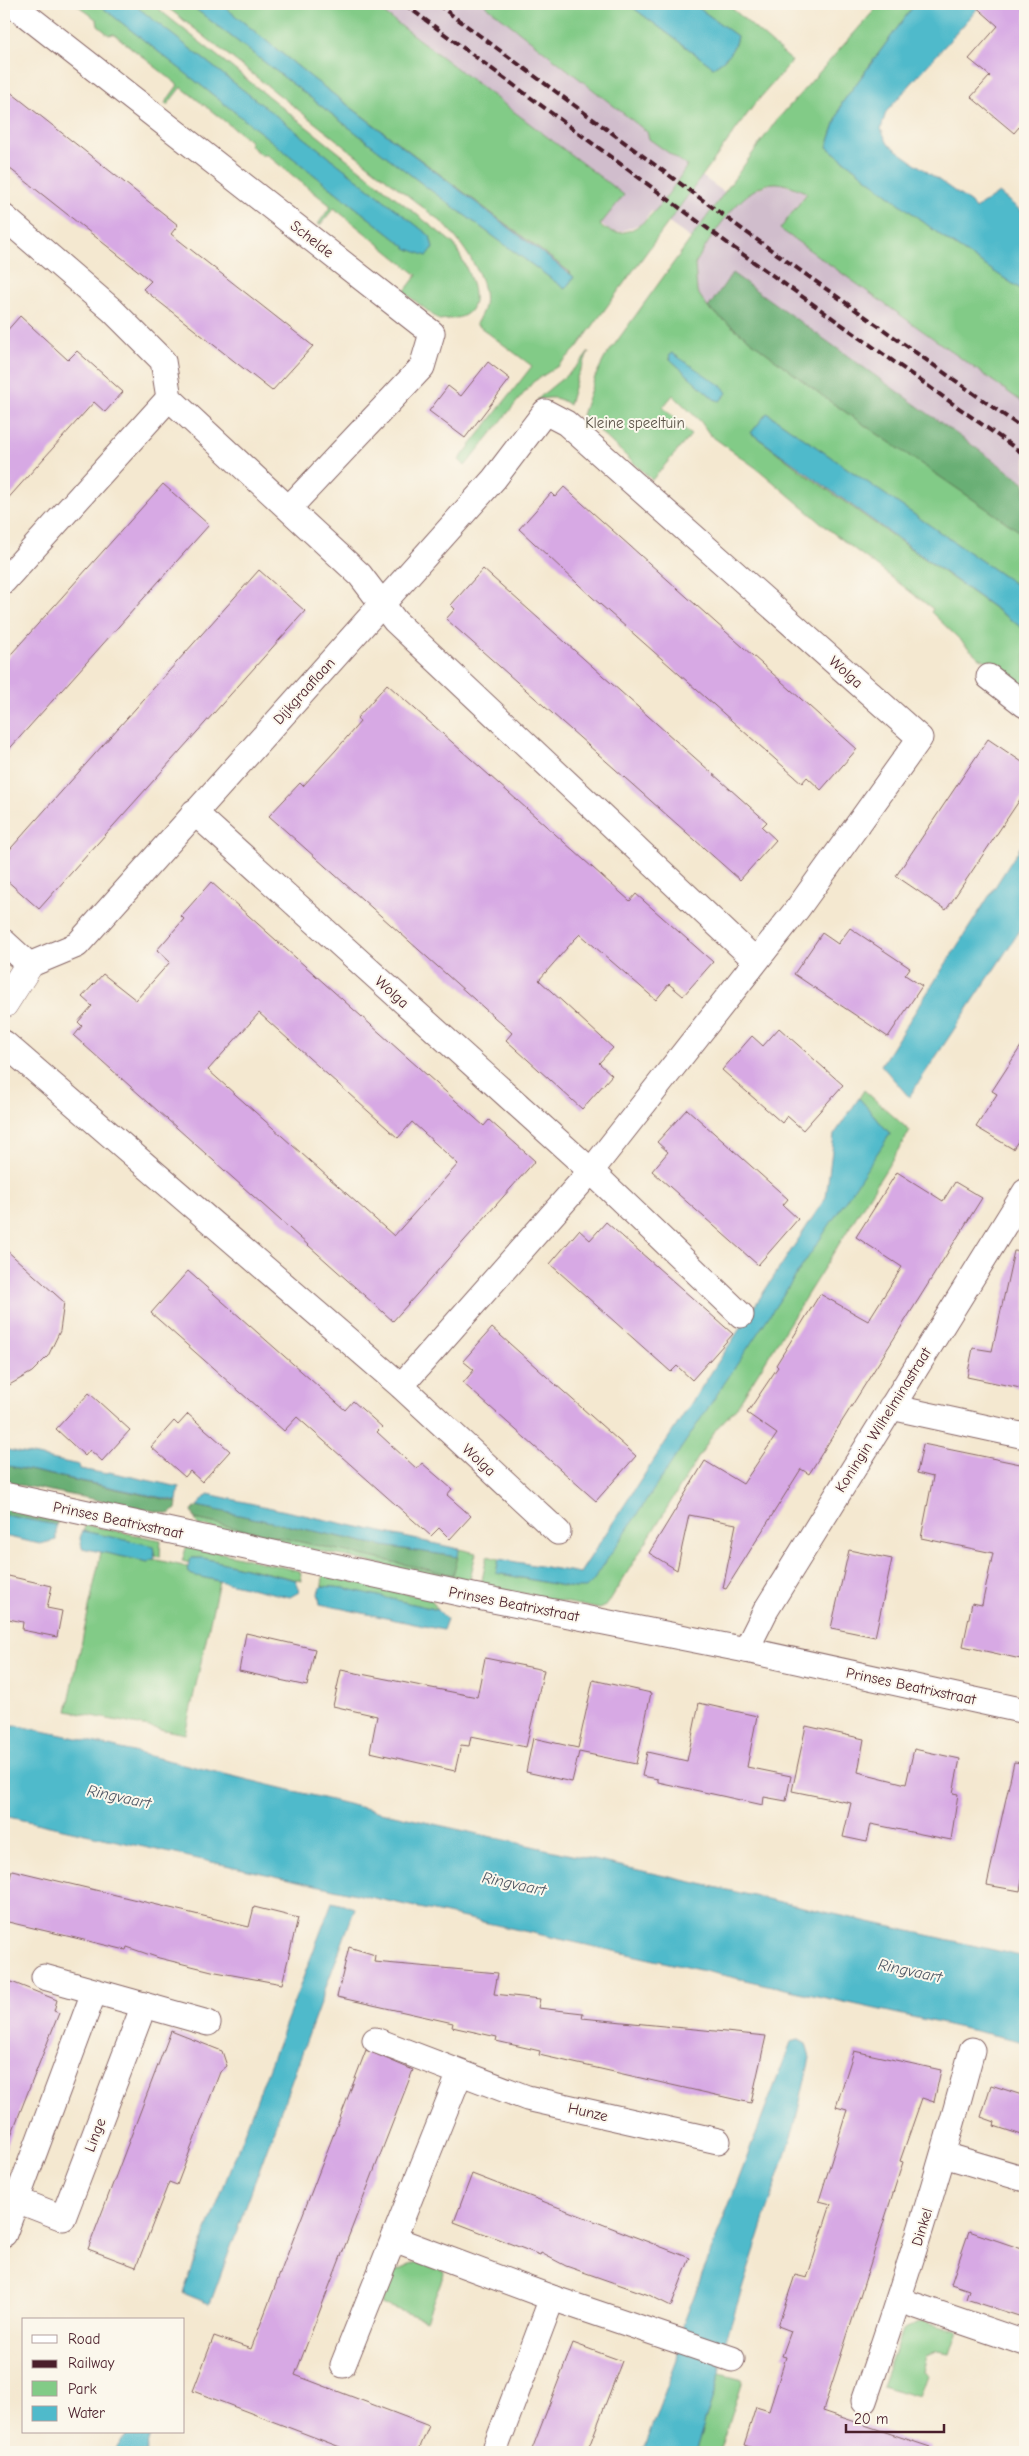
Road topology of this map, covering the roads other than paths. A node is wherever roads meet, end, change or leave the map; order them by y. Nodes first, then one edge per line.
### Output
1 (12, 4) edge
2 (4, 218) edge
3 (169, 398) junction
4 (566, 422) joint
5 (289, 508) junction
6 (4, 581) edge
7 (383, 604) junction
8 (989, 677) dead end
9 (1025, 705) edge
10 (194, 812) junction
11 (4, 942) edge
12 (755, 960) junction
13 (29, 965) junction
14 (4, 1004) edge
15 (4, 1043) edge
16 (592, 1171) junction
17 (1025, 1192) edge
18 (741, 1315) dead end
19 (401, 1386) junction
20 (891, 1407) junction
21 (1025, 1436) edge
22 (4, 1495) edge
23 (558, 1532) dead end
24 (746, 1650) junction
25 (1025, 1711) edge
26 (44, 1977) dead end
27 (94, 1992) junction
28 (144, 2005) junction
29 (208, 2023) dead end
30 (375, 2040) dead end
31 (972, 2050) dead end
32 (460, 2073) junction
33 (718, 2141) dead end
34 (944, 2155) junction
35 (1025, 2179) edge
36 (10, 2198) edge
37 (4, 2234) edge
38 (394, 2239) junction
39 (552, 2298) junction
40 (899, 2300) junction
41 (1025, 2343) edge
42 (732, 2359) dead end
43 (343, 2365) dead end
44 (864, 2401) dead end
45 (494, 2452) edge

1 - 5 street, Schelde
2 - 3 street
3 - 5 street
3 - 6 street
4 - 7 street, Dijkgraaflaan
4 - 12 street, Wolga
5 - 7 street
7 - 10 street, Dijkgraaflaan
7 - 12 street
8 - 9 street
10 - 13 street, Dijkgraaflaan
10 - 16 street, Wolga
11 - 13 street
12 - 16 street, Wolga
13 - 14 street
15 - 19 street, Wolga
16 - 18 street, Wolga
16 - 19 street, Wolga
17 - 20 street, Koningin Wilhelminastraat
19 - 23 street, Wolga
20 - 21 street
20 - 24 street, Koningin Wilhelminastraat
22 - 24 street, Prinses Beatrixstraat
24 - 25 street, Prinses Beatrixstraat
26 - 27 street
27 - 28 street
27 - 36 street
28 - 29 street
28 - 36 street, Linge
30 - 32 street, Hunze
31 - 34 street, Dinkel
32 - 33 street, Hunze
32 - 38 street
34 - 35 street
34 - 40 street, Dinkel
36 - 37 street
38 - 39 street
38 - 43 street
39 - 42 street
39 - 45 street
40 - 41 street
40 - 44 street, Dinkel

